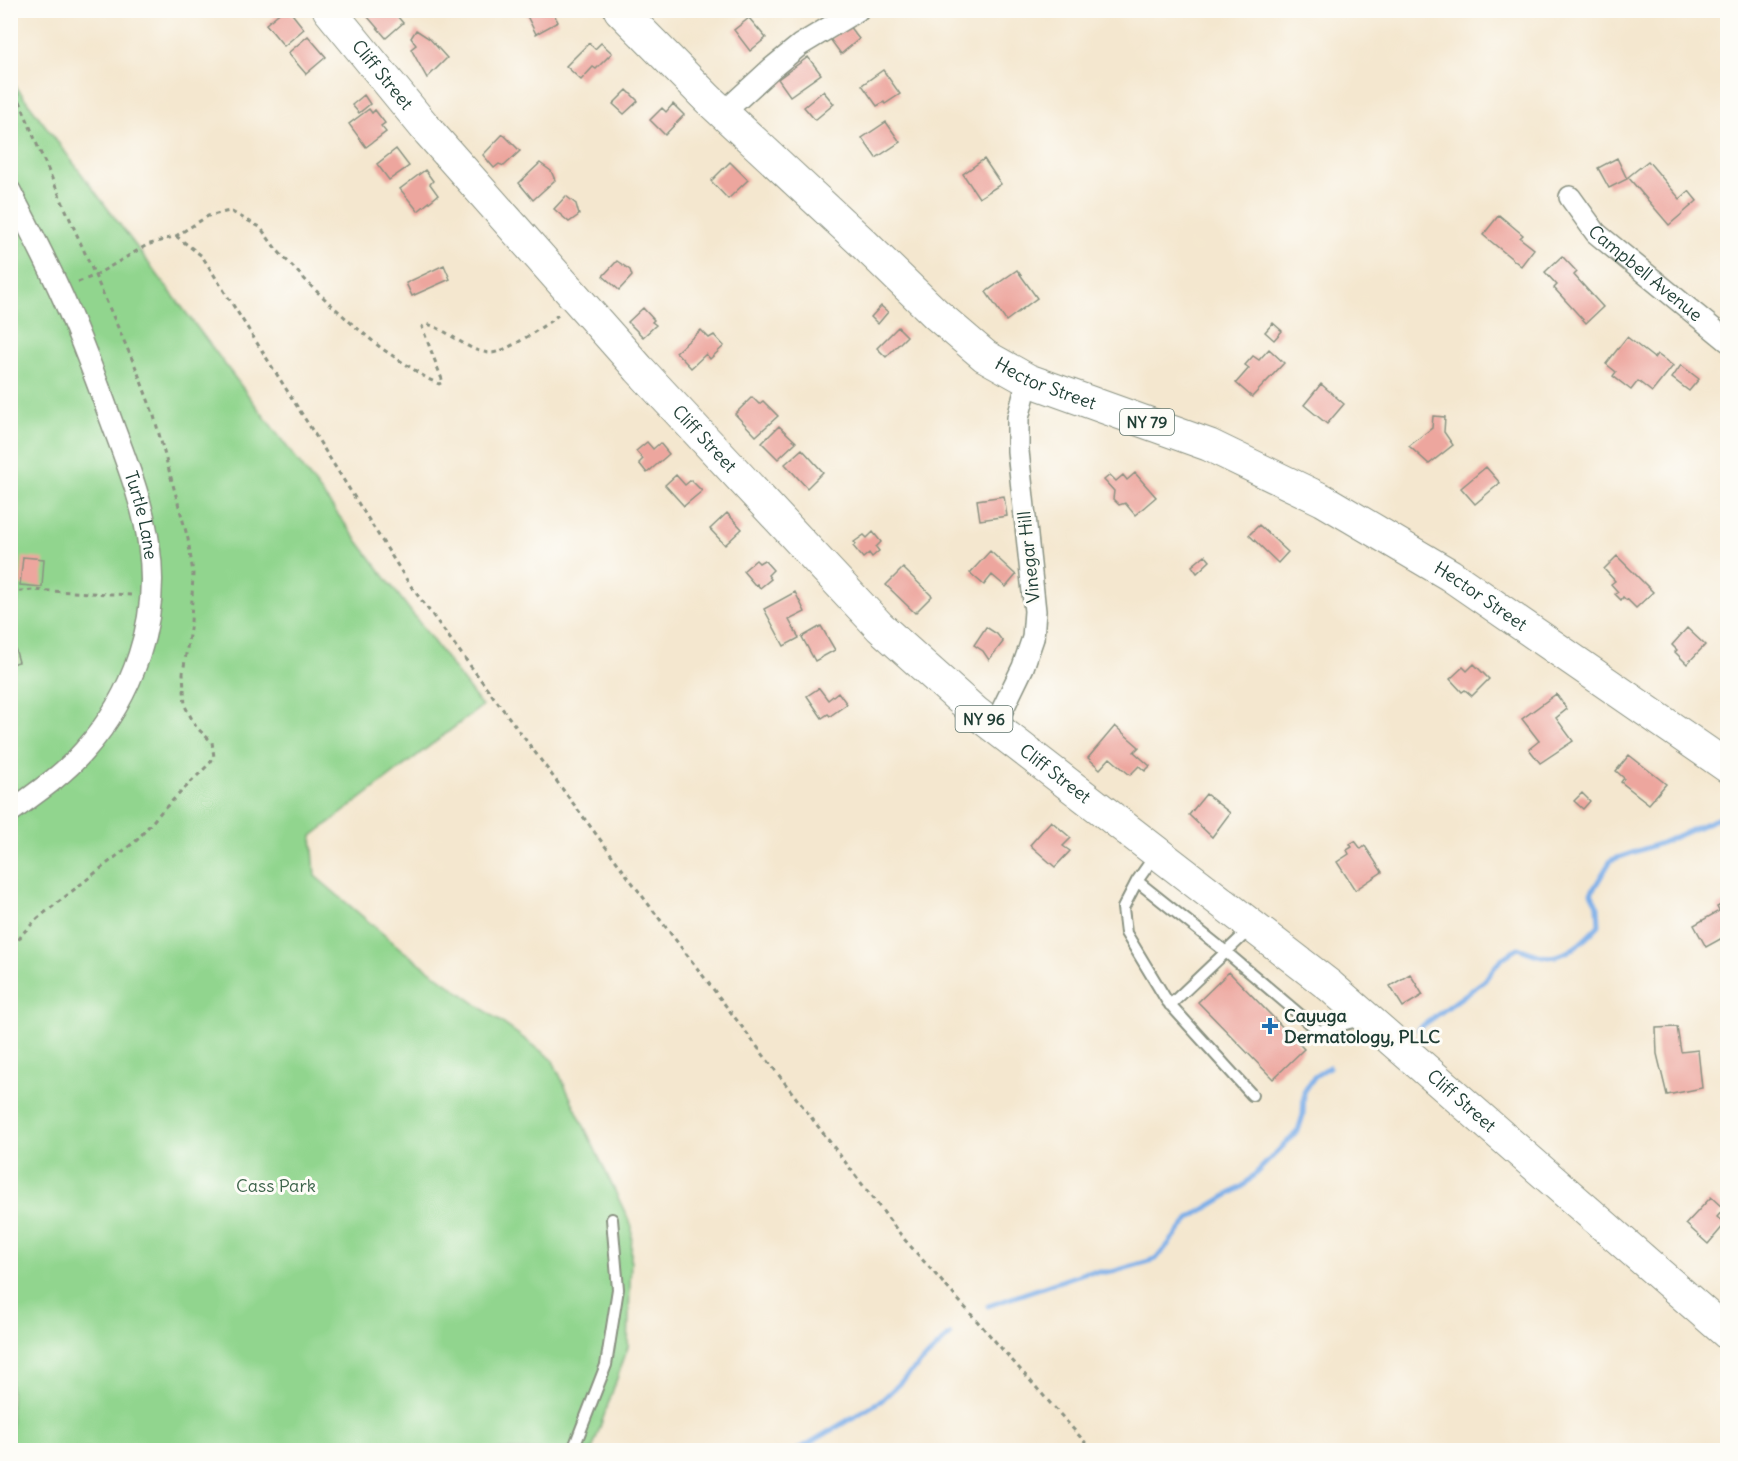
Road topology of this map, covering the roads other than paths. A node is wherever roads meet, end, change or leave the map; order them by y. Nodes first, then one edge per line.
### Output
1 (329, 10) edge
2 (620, 10) edge
3 (858, 10) edge
4 (723, 113) junction
5 (10, 191) edge
6 (1570, 197) dead end
7 (1728, 341) edge
8 (1028, 380) junction
9 (994, 727) junction
10 (1728, 767) edge
11 (10, 812) edge
12 (1156, 854) junction
13 (1137, 881) junction
14 (1252, 927) junction
15 (1226, 952) junction
16 (1170, 1005) junction
17 (1367, 1018) junction
18 (1252, 1095) dead end
19 (612, 1219) dead end
20 (1728, 1334) edge
21 (573, 1450) edge

1 - 9 main road, Cliff Street / NY 96
2 - 4 main road, Hector Street / NY 79
3 - 4 street
4 - 8 main road, Hector Street / NY 79
5 - 11 street, Turtle Lane
6 - 7 street, Campbell Avenue
8 - 9 street, Vinegar Hill
8 - 10 main road, Hector Street / NY 79
9 - 12 main road, Cliff Street / NY 96
12 - 13 lane
12 - 14 main road, Cliff Street / NY 96
13 - 15 lane
13 - 16 lane
14 - 15 lane
14 - 17 main road, Cliff Street / NY 96
15 - 16 lane
15 - 17 lane
16 - 18 lane
17 - 20 main road, Cliff Street / NY 96
19 - 21 lane

